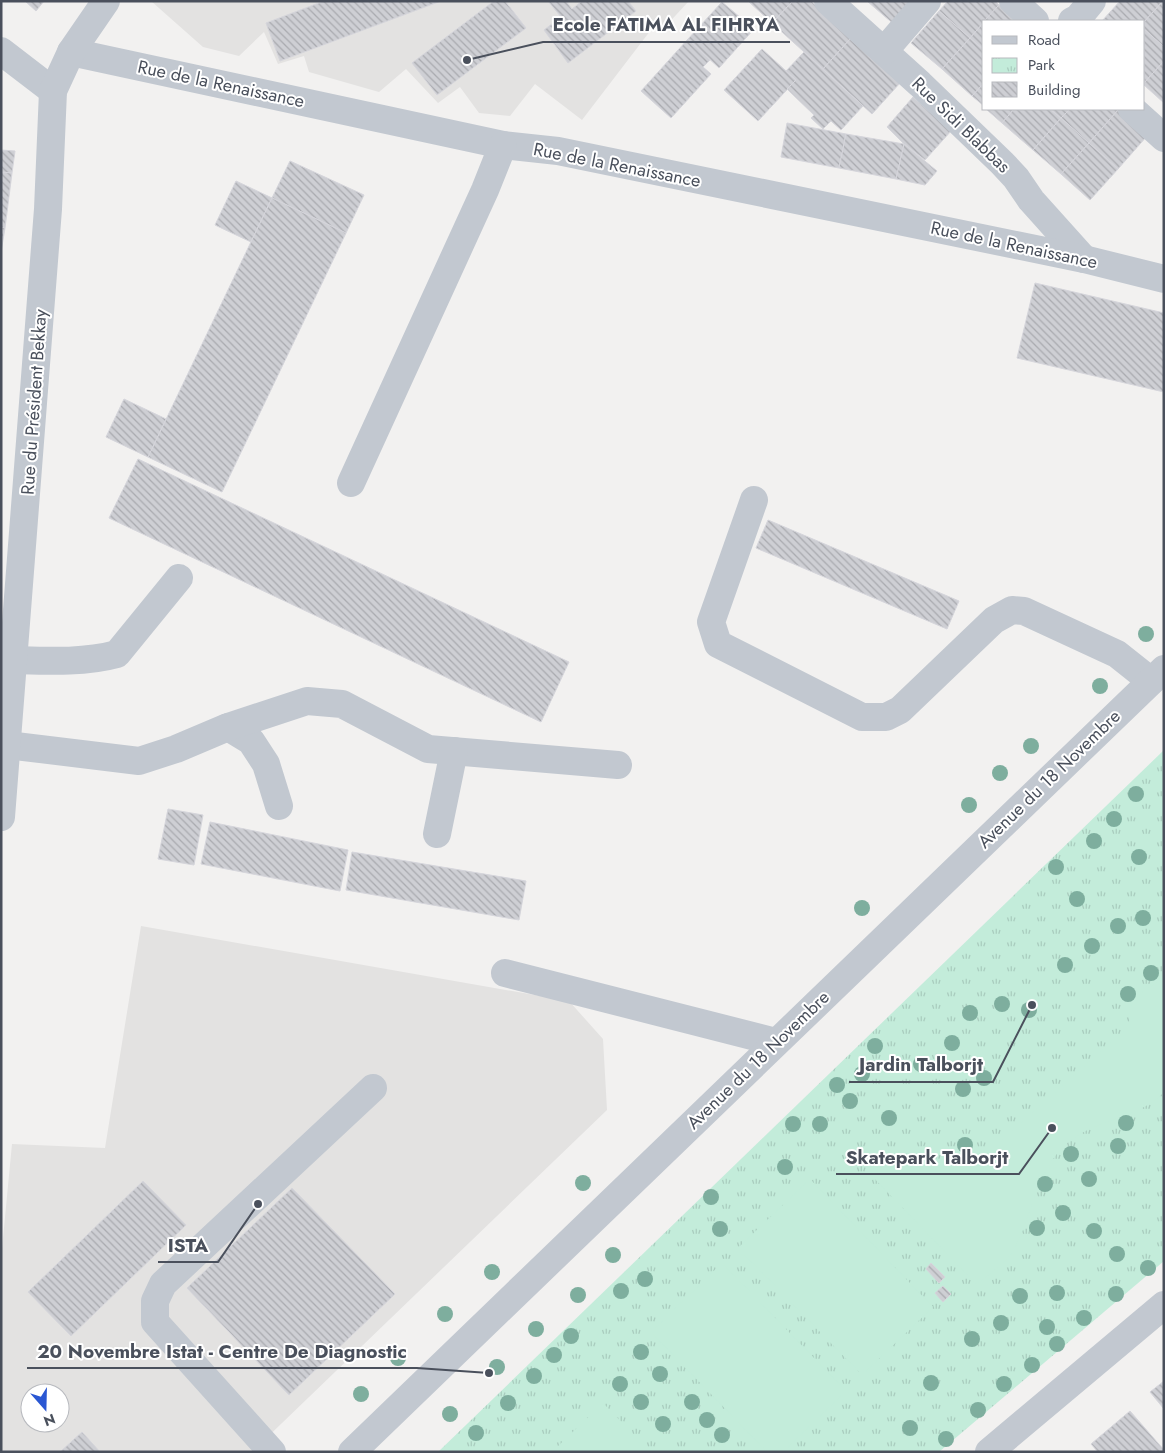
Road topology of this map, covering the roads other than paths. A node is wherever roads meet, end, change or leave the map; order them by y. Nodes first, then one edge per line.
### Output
1 (106, 1) edge
2 (828, 1) edge
3 (927, 1) edge
4 (1013, 1) edge
5 (1092, 1) edge
6 (1034, 20) edge
7 (1074, 20) edge
8 (1, 51) edge
9 (884, 51) junction
10 (71, 52) junction
11 (54, 91) junction
12 (1133, 110) edge
13 (1164, 138) edge
14 (503, 145) junction
15 (1084, 259) junction
16 (1164, 279) edge
17 (351, 483) dead end
18 (754, 500) dead end
19 (179, 578) dead end
20 (14, 660) junction
21 (1157, 675) edge
22 (228, 727) junction
23 (7, 745) junction
24 (454, 751) junction
25 (618, 765) dead end
26 (279, 806) dead end
27 (1, 818) edge
28 (437, 834) dead end
29 (505, 973) dead end
30 (776, 1042) junction
31 (372, 1088) dead end
32 (1164, 1304) edge
33 (272, 1452) edge
34 (352, 1452) edge
35 (989, 1452) edge

1 - 10 street, Rue du Président Bekkay
2 - 9 street, Rue Sidi Blabbas
3 - 9 street
4 - 6 street
5 - 7 street
8 - 11 street
9 - 15 street, Rue Sidi Blabbas
10 - 11 street, Rue du Président Bekkay
10 - 14 street, Rue de la Renaissance
11 - 20 street, Rue du Président Bekkay
12 - 13 street
14 - 15 street, Rue de la Renaissance
14 - 17 street
15 - 16 street, Rue de la Renaissance
18 - 21 street
19 - 20 street
20 - 23 street, Rue du Président Bekkay
21 - 30 street, Avenue du 18 Novembre
22 - 23 street
22 - 24 street
22 - 26 street
23 - 27 street, Rue du Président Bekkay
24 - 25 street
24 - 28 street
29 - 30 street
30 - 34 street, Avenue du 18 Novembre
31 - 33 street
32 - 35 street

